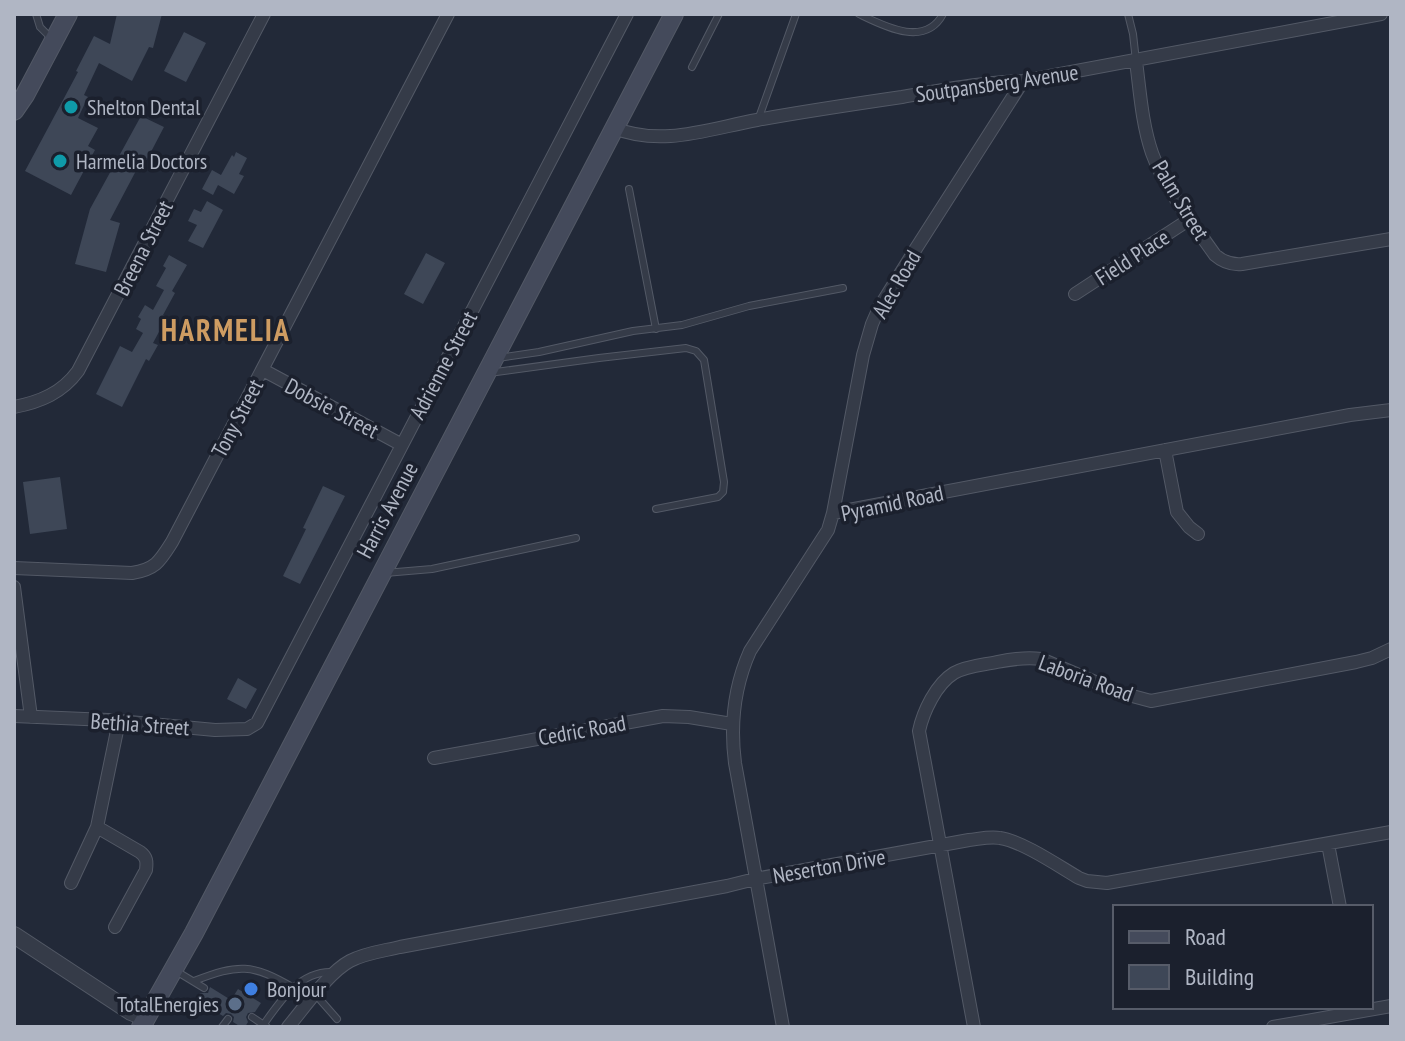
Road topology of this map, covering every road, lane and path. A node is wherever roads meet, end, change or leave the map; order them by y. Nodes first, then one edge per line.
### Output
1 (36, 14) edge
2 (68, 14) edge
3 (264, 14) edge
4 (448, 14) edge
5 (627, 14) edge
6 (674, 14) edge
7 (719, 14) edge
8 (859, 14) edge
9 (943, 14) edge
10 (1128, 14) edge
11 (1381, 14) edge
12 (794, 15) edge
13 (869, 16) edge
14 (1317, 20) edge
15 (54, 40) junction
16 (1136, 61) junction
17 (692, 67) dead end
18 (1023, 81) junction
19 (14, 111) edge
20 (758, 120) junction
21 (614, 128) junction
22 (629, 189) dead end
23 (1190, 219) junction
24 (1391, 239) edge
25 (843, 288) dead end
26 (1075, 294) dead end
27 (656, 329) junction
28 (490, 366) junction
29 (263, 370) junction
30 (14, 407) edge
31 (1391, 410) edge
32 (402, 445) junction
33 (1165, 450) junction
34 (656, 509) dead end
35 (833, 513) junction
36 (1198, 534) dead end
37 (576, 538) dead end
38 (14, 568) edge
39 (381, 574) junction
40 (14, 587) edge
41 (1391, 649) edge
42 (14, 716) edge
43 (31, 717) junction
44 (260, 717) joint
45 (119, 721) junction
46 (732, 724) junction
47 (434, 758) dead end
48 (97, 827) junction
49 (1391, 832) edge
50 (1328, 844) junction
51 (941, 845) junction
52 (755, 879) junction
53 (71, 883) dead end
54 (1340, 905) edge
55 (115, 927) dead end
56 (14, 935) edge
57 (174, 970) junction
58 (336, 972) junction
59 (194, 981) junction
60 (204, 988) dead end
61 (294, 988) junction
62 (315, 995) junction
63 (1359, 1009) edge
64 (252, 1017) dead end
65 (228, 1019) dead end
66 (337, 1019) dead end
67 (144, 1022) edge
68 (266, 1026) edge
69 (222, 1027) edge
70 (288, 1027) edge
71 (783, 1027) edge
72 (974, 1027) edge
73 (1273, 1027) edge
74 (1362, 1027) edge

1 - 15 lane
2 - 15 main road
3 - 30 street, Breena Street
4 - 29 street, Tony Street
5 - 32 street, Adrienne Street
6 - 21 main road, Harris Avenue
7 - 17 lane
8 - 13 lane
9 - 13 lane
10 - 16 lane
11 - 14 street, Soutpansberg Avenue
12 - 20 lane
14 - 16 street, Soutpansberg Avenue
15 - 19 main road
16 - 18 street, Soutpansberg Avenue
16 - 23 street, Palm Street
18 - 20 street, Soutpansberg Avenue
18 - 35 street, Alec Road
20 - 21 street, Soutpansberg Avenue
21 - 28 main road, Harris Avenue
22 - 27 lane
23 - 24 street, Palm Street
23 - 26 street, Field Place
25 - 27 lane
27 - 28 lane
28 - 34 lane
28 - 39 main road, Harris Avenue
29 - 32 street, Dobsie Street
29 - 38 street, Tony Street
31 - 33 street, Pyramid Road
32 - 44 street, Adrienne Street
33 - 35 street, Pyramid Road
33 - 36 street
35 - 46 street, Pyramid Road
37 - 39 lane
39 - 57 main road, Harris Avenue
40 - 43 street
41 - 51 street, Laboria Road
42 - 43 street, Bethia Street
43 - 45 street, Bethia Street
44 - 45 street, Bethia Street
45 - 48 street
46 - 47 street, Cedric Road
46 - 52 street, Pyramid Road
48 - 53 street
48 - 55 street
49 - 50 street, Neserton Drive
50 - 51 street, Neserton Drive
50 - 54 street
51 - 52 street, Neserton Drive
51 - 72 street, Laboria Road
52 - 58 street, Neserton Drive
52 - 71 street, Pyramid Road
56 - 67 street
57 - 59 lane
57 - 67 main road, Harris Avenue
58 - 61 lane
58 - 62 street, Neserton Drive
59 - 60 lane
59 - 61 lane
61 - 68 lane
62 - 66 lane
62 - 70 street, Neserton Drive
63 - 73 street
63 - 74 street
64 - 68 lane
65 - 69 lane

